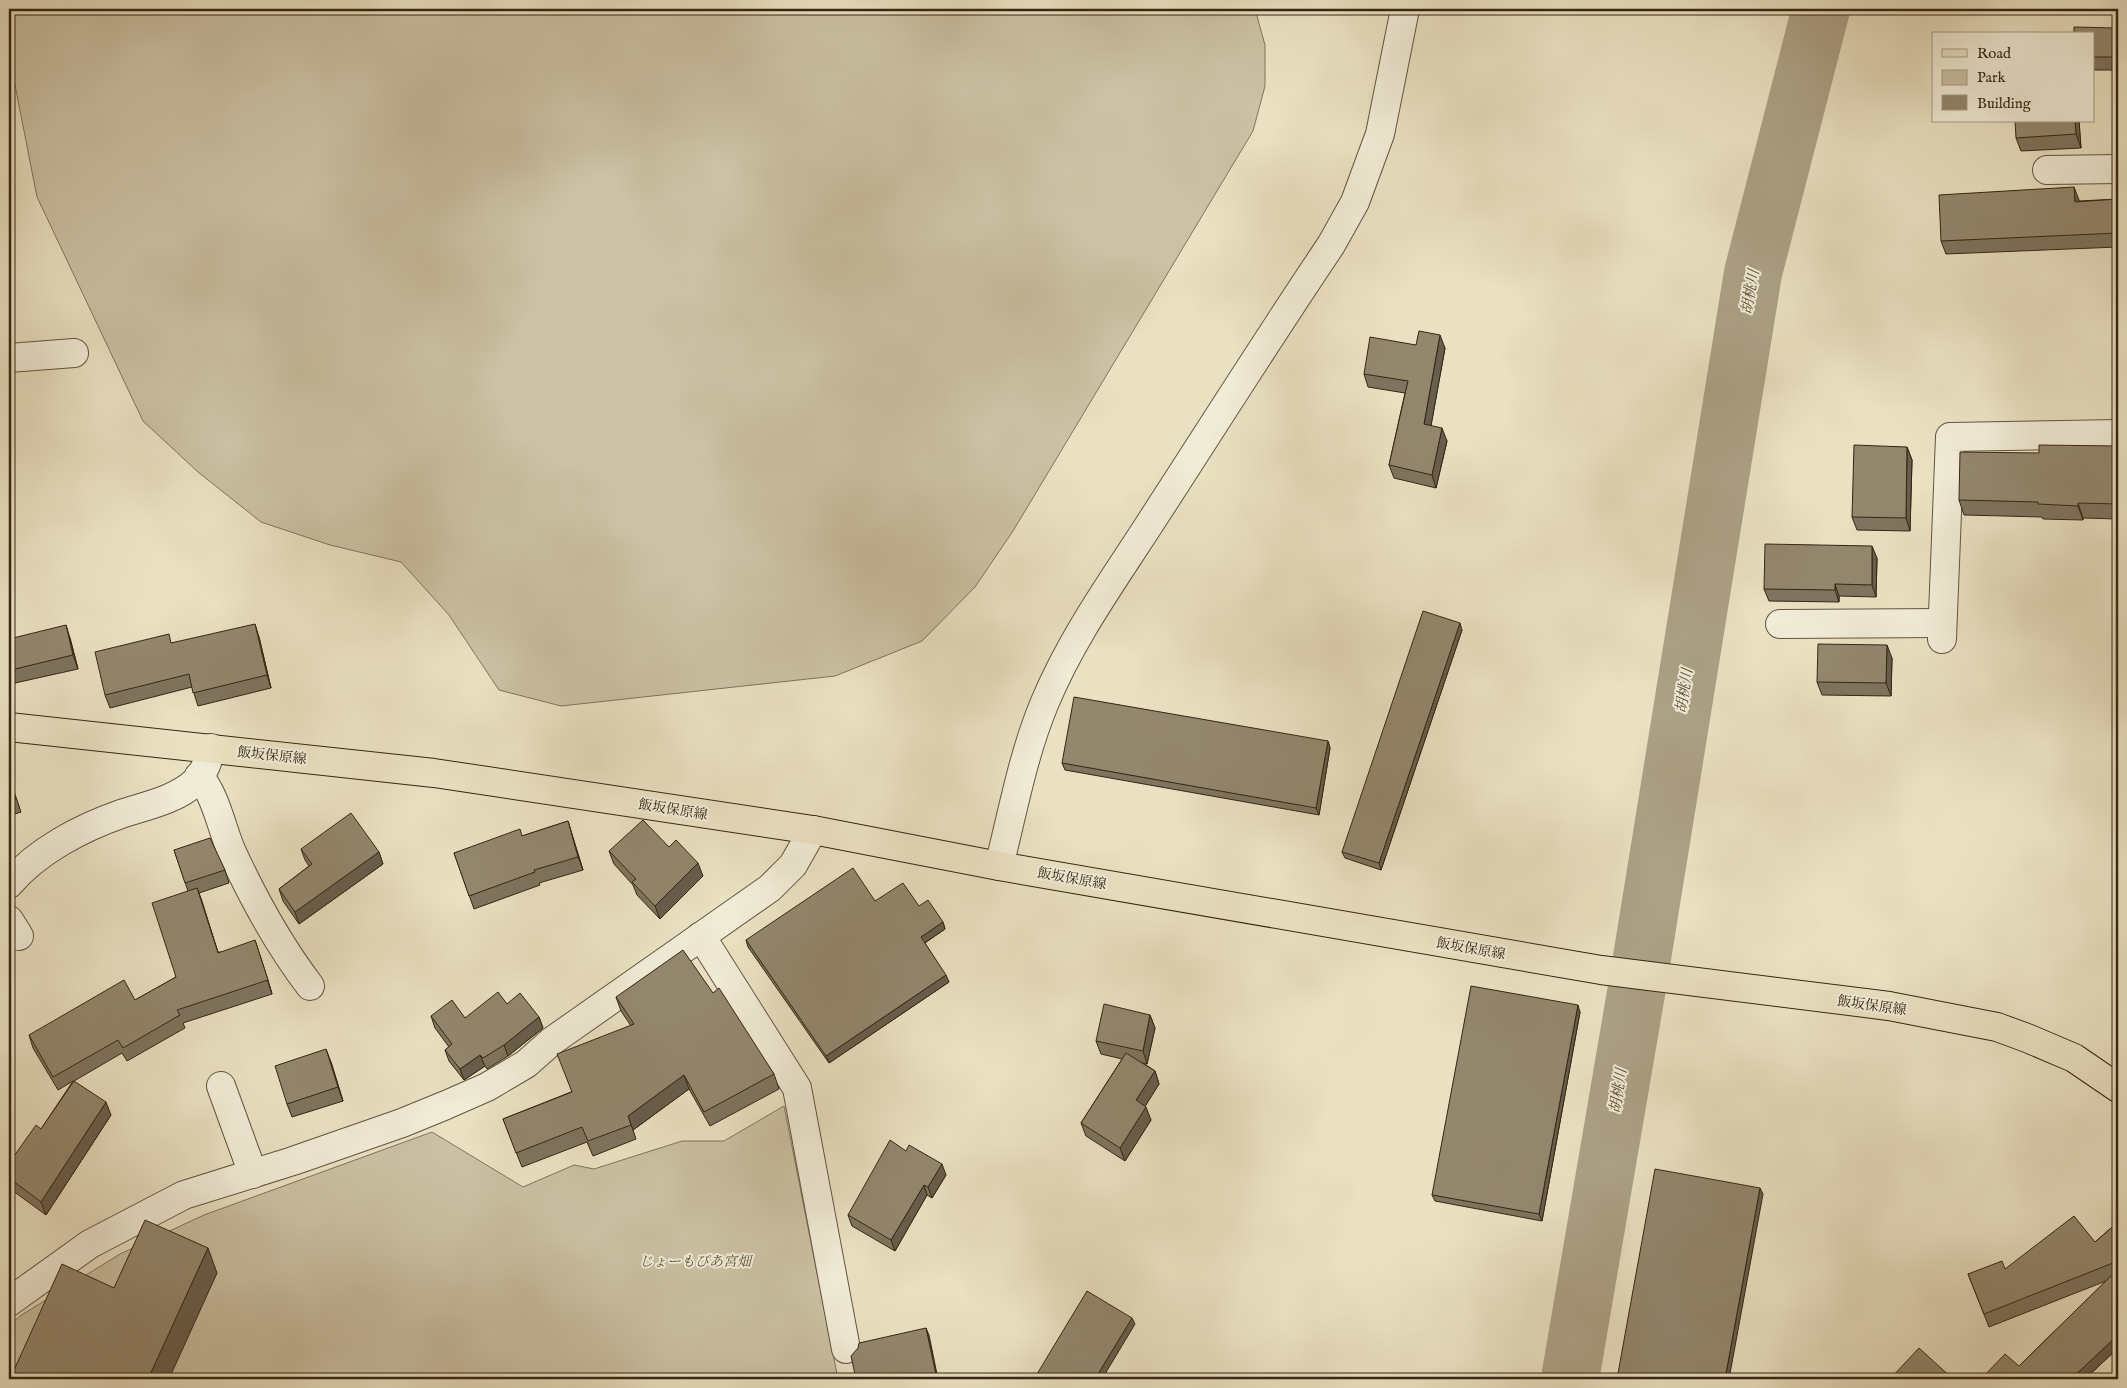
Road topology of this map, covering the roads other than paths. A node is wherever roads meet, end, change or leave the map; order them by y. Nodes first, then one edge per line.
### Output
1 (1405, 9) edge
2 (2118, 169) edge
3 (2047, 170) dead end
4 (74, 353) dead end
5 (9, 358) edge
6 (2118, 434) edge
7 (1780, 624) dead end
8 (9, 727) edge
9 (211, 748) junction
10 (199, 776) junction
11 (813, 830) junction
12 (999, 866) junction
13 (9, 884) edge
14 (701, 936) junction
15 (310, 986) dead end
16 (221, 1086) dead end
17 (2118, 1088) edge
18 (253, 1174) junction
19 (9, 1302) edge
20 (846, 1349) dead end

1 - 12 street
2 - 3 street
4 - 5 street
6 - 7 street
8 - 9 main road, 飯坂保原線
9 - 10 street
9 - 11 main road, 飯坂保原線
10 - 13 street
10 - 15 street
11 - 12 main road, 飯坂保原線
11 - 14 street
12 - 17 main road, 飯坂保原線
14 - 18 street
14 - 20 street
16 - 18 street
18 - 19 street

